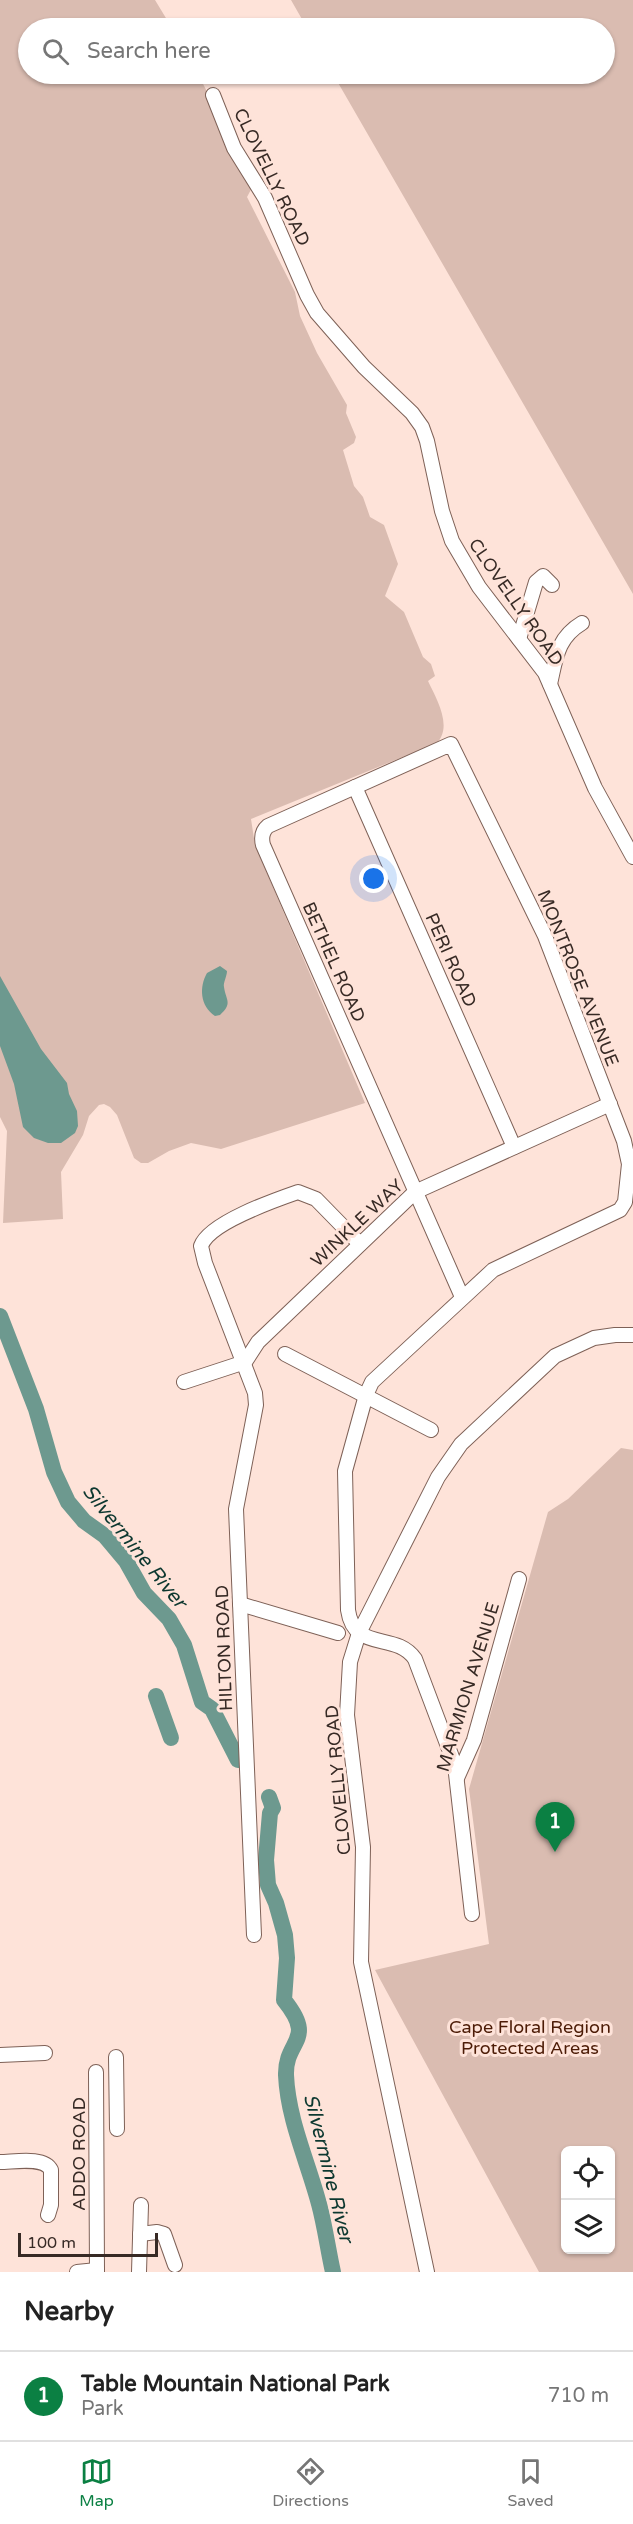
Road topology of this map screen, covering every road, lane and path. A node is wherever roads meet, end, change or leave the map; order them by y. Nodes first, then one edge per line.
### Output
1 (213, 95) dead end
2 (552, 585) dead end
3 (582, 624) dead end
4 (519, 639) junction
5 (550, 684) junction
6 (452, 744) joint
7 (355, 787) junction
8 (633, 857) edge
9 (610, 1104) junction
10 (514, 1147) junction
11 (415, 1192) junction
12 (360, 1244) junction
13 (462, 1297) junction
14 (633, 1335) edge
15 (285, 1354) dead end
16 (245, 1362) junction
17 (184, 1382) dead end
18 (366, 1395) junction
19 (431, 1430) dead end
20 (519, 1579) dead end
21 (240, 1604) junction
22 (338, 1633) dead end
23 (359, 1633) junction
24 (457, 1778) junction
25 (472, 1914) dead end
26 (254, 1935) dead end
27 (45, 2053) dead end
28 (0, 2055) edge
29 (116, 2057) dead end
30 (96, 2072) dead end
31 (97, 2088) junction
32 (116, 2090) junction
33 (117, 2129) dead end
34 (0, 2162) edge
35 (141, 2205) dead end
36 (48, 2215) dead end
37 (140, 2234) junction
38 (175, 2265) dead end
39 (97, 2271) edge
40 (77, 2272) edge
41 (139, 2272) edge
42 (427, 2272) edge

1 - 4 street, CLOVELLY ROAD
2 - 4 street
3 - 5 street
4 - 5 street, CLOVELLY ROAD
5 - 8 street, CLOVELLY ROAD
6 - 7 street, BETHEL ROAD
6 - 9 street, MONTROSE AVENUE
7 - 10 street, PERI ROAD
7 - 11 street, BETHEL ROAD
9 - 10 street, WINKLE WAY
9 - 13 street, MONTROSE AVENUE
10 - 11 street, WINKLE WAY
11 - 12 street, WINKLE WAY
11 - 13 street, BETHEL ROAD
12 - 16 street, WINKLE WAY
12 - 16 street, HILTON ROAD
13 - 18 street, MONTROSE AVENUE
14 - 23 street, CLOVELLY ROAD
15 - 18 street
16 - 17 street
16 - 21 street, HILTON ROAD
18 - 19 street
18 - 23 street, MONTROSE AVENUE
20 - 24 street, MARMION AVENUE
21 - 22 street
21 - 26 street, HILTON ROAD
23 - 24 street
23 - 42 street, CLOVELLY ROAD
24 - 25 street, MARMION AVENUE
27 - 28 street
29 - 32 street
30 - 31 street, ADDO ROAD
31 - 32 street
31 - 39 street, ADDO ROAD
32 - 33 street
34 - 36 street
35 - 37 street
37 - 38 street
37 - 41 street
39 - 40 street

